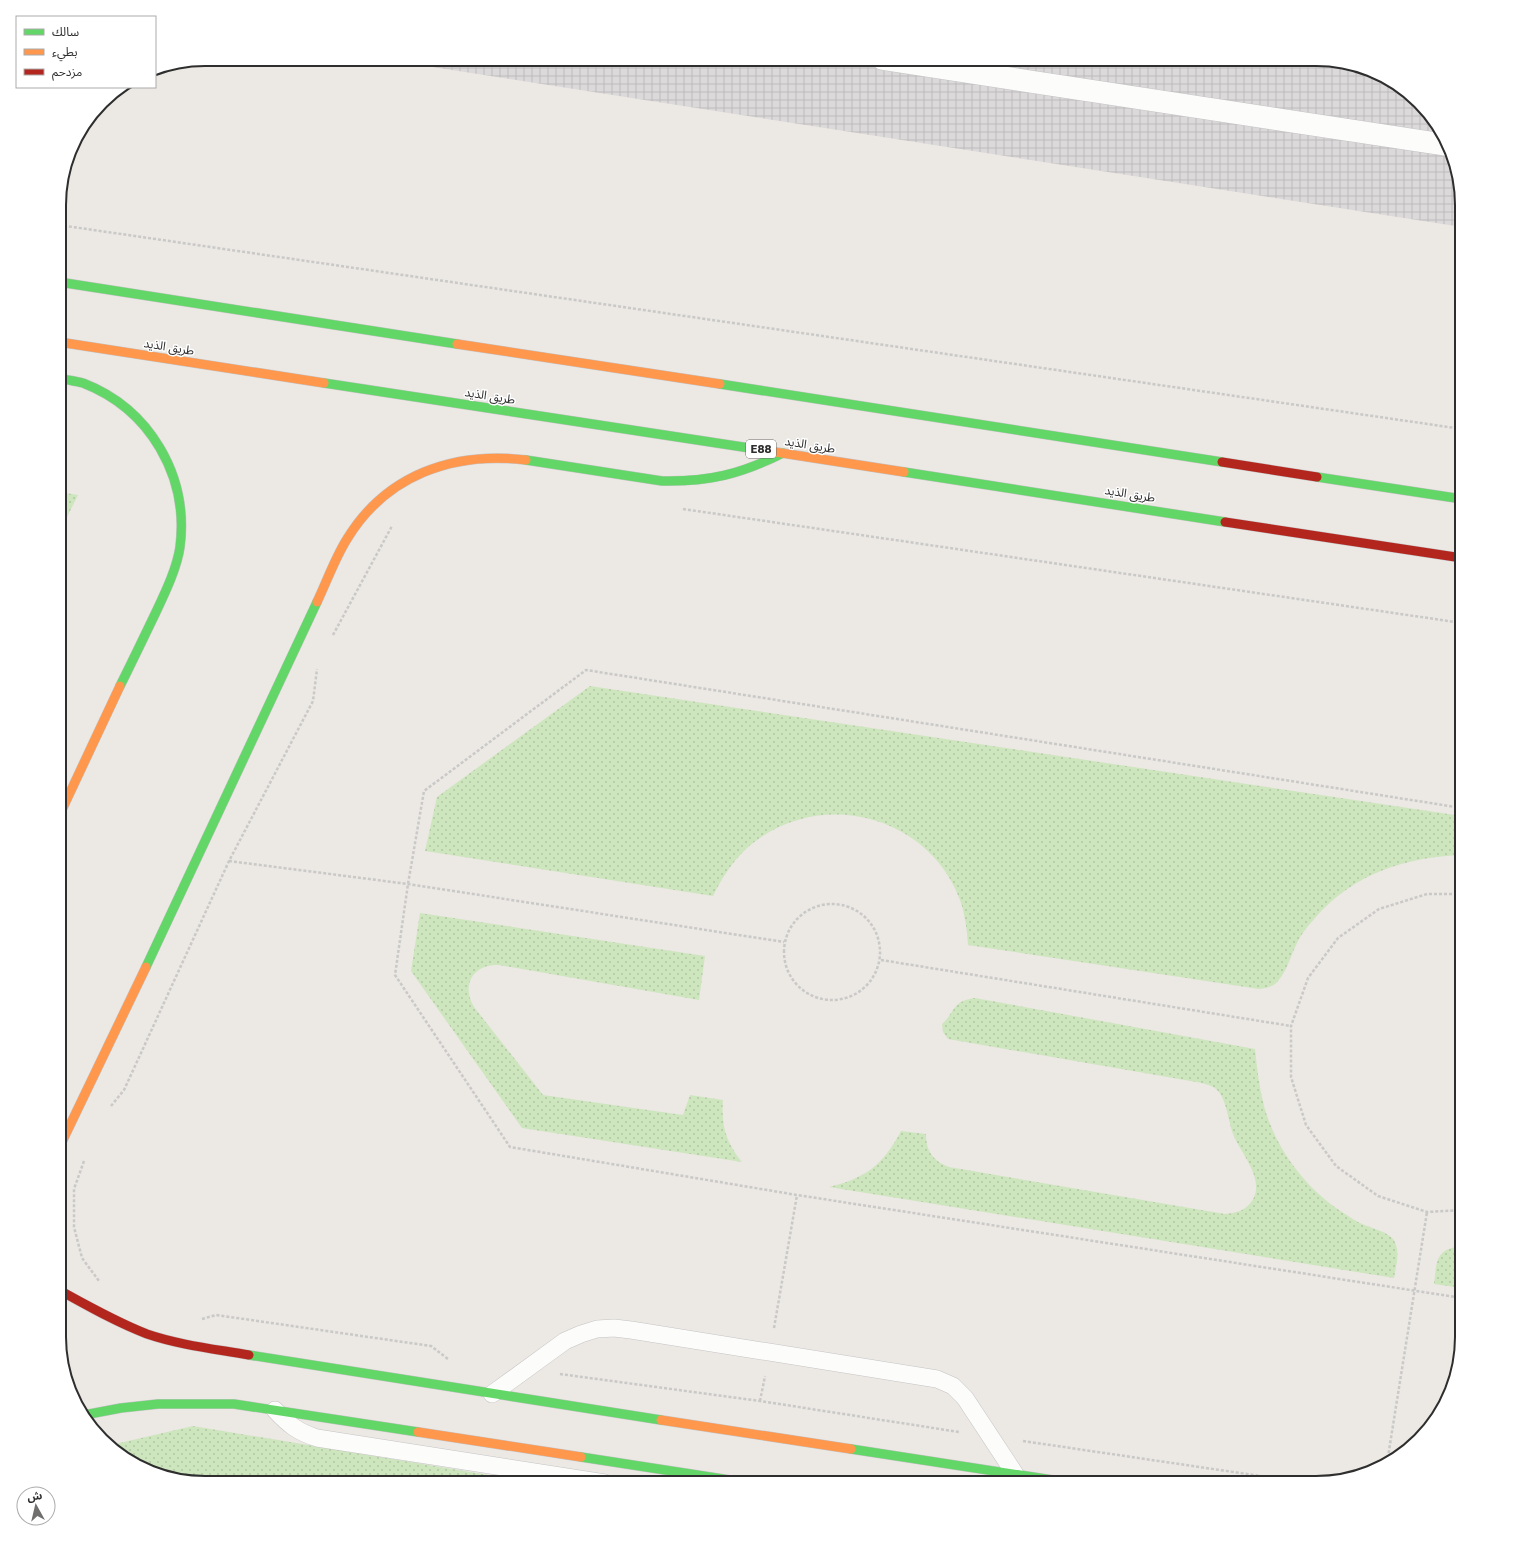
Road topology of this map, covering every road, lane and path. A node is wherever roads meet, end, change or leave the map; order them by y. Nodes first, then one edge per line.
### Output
1 (929, 66) edge
2 (1441, 144) edge
3 (66, 226) edge
4 (66, 283) edge
5 (66, 343) edge
6 (66, 380) edge
7 (1455, 429) edge
8 (782, 452) junction
9 (1455, 497) edge
10 (680, 509) dead end
11 (393, 524) dead end
12 (1455, 557) edge
13 (1455, 622) edge
14 (332, 637) dead end
15 (317, 665) dead end
16 (66, 801) edge
17 (1455, 807) edge
18 (199, 856) junction
19 (229, 861) junction
20 (408, 884) junction
21 (1455, 894) edge
22 (784, 942) junction
23 (881, 960) junction
24 (1291, 1026) junction
25 (106, 1111) dead end
26 (66, 1133) edge
27 (86, 1155) dead end
28 (797, 1195) junction
29 (1455, 1210) edge
30 (1427, 1212) junction
31 (104, 1284) dead end
32 (1414, 1292) junction
33 (66, 1294) edge
34 (1455, 1297) edge
35 (202, 1320) dead end
36 (770, 1352) junction
37 (453, 1363) dead end
38 (526, 1370) junction
39 (492, 1394) junction
40 (760, 1401) junction
41 (275, 1410) junction
42 (89, 1413) edge
43 (990, 1436) junction
44 (1388, 1456) edge
45 (1015, 1474) junction
46 (560, 1476) edge
47 (703, 1476) edge
48 (1028, 1476) edge
49 (1261, 1476) edge

1 - 2 street
3 - 7 path
4 - 9 main road
5 - 8 main road, طريق الذيد / E88
6 - 16 main road
8 - 12 main road, طريق الذيد / E88
8 - 18 main road
10 - 13 path
11 - 14 path
15 - 19 path
17 - 20 path
18 - 19 path
18 - 26 main road
19 - 20 path
19 - 25 path
20 - 22 path
20 - 28 path
21 - 24 path
22 - 23 path
22 - 23 path
23 - 24 path
24 - 30 path
27 - 31 path
28 - 32 path
28 - 36 path
29 - 30 path
30 - 32 path
32 - 34 path
32 - 44 path
33 - 39 main road
35 - 37 path
36 - 38 lane
36 - 40 path
36 - 43 lane
38 - 39 lane
38 - 40 path
39 - 45 main road
40 - 43 path
41 - 42 main road
41 - 46 lane
41 - 47 main road
43 - 45 lane
43 - 49 path
45 - 48 main road

